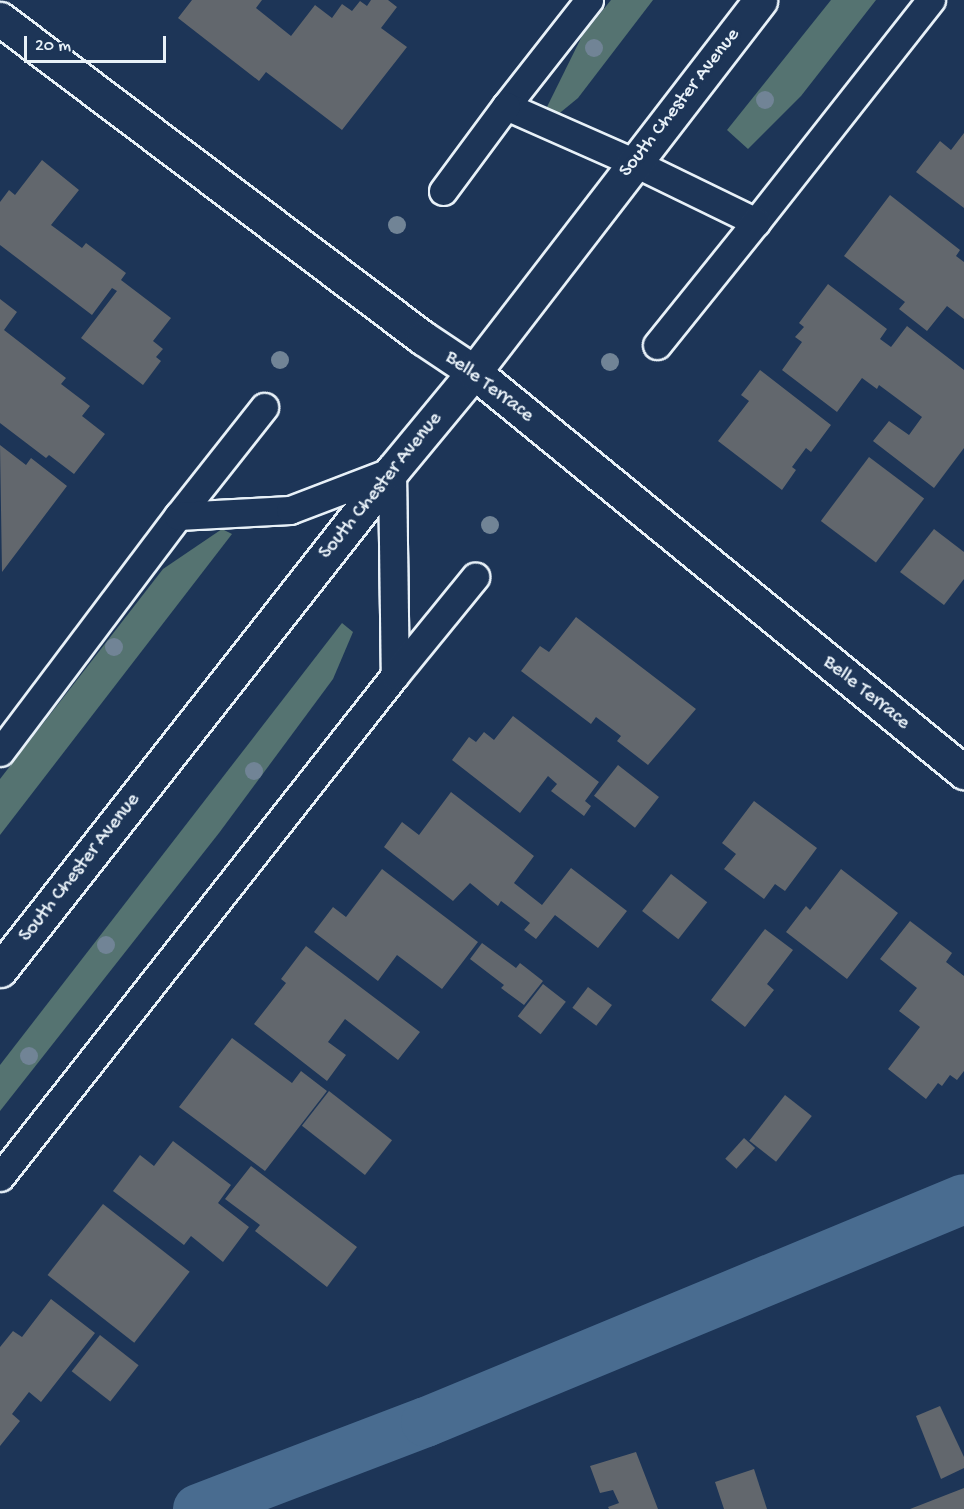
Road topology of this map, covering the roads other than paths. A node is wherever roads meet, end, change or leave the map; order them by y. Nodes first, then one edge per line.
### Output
1 (589, 0) edge
2 (760, 0) edge
3 (931, 0) edge
4 (0, 19) edge
5 (506, 106) junction
6 (633, 162) junction
7 (443, 191) dead end
8 (756, 222) junction
9 (657, 345) dead end
10 (474, 372) junction
11 (264, 407) dead end
12 (392, 471) junction
13 (178, 516) junction
14 (476, 577) dead end
15 (395, 675) junction
16 (0, 752) edge
17 (964, 772) edge
18 (0, 970) edge
19 (0, 1177) edge

1 - 5 lane
2 - 6 main road, South Chester Avenue
3 - 8 lane
4 - 10 main road, Belle Terrace
5 - 6 lane
5 - 7 lane
6 - 8 lane
6 - 10 main road, South Chester Avenue
8 - 9 lane
10 - 12 main road, South Chester Avenue
10 - 17 main road, Belle Terrace
11 - 13 lane
12 - 13 lane
12 - 15 lane
12 - 18 main road, South Chester Avenue
13 - 16 lane
14 - 15 lane
15 - 19 lane

